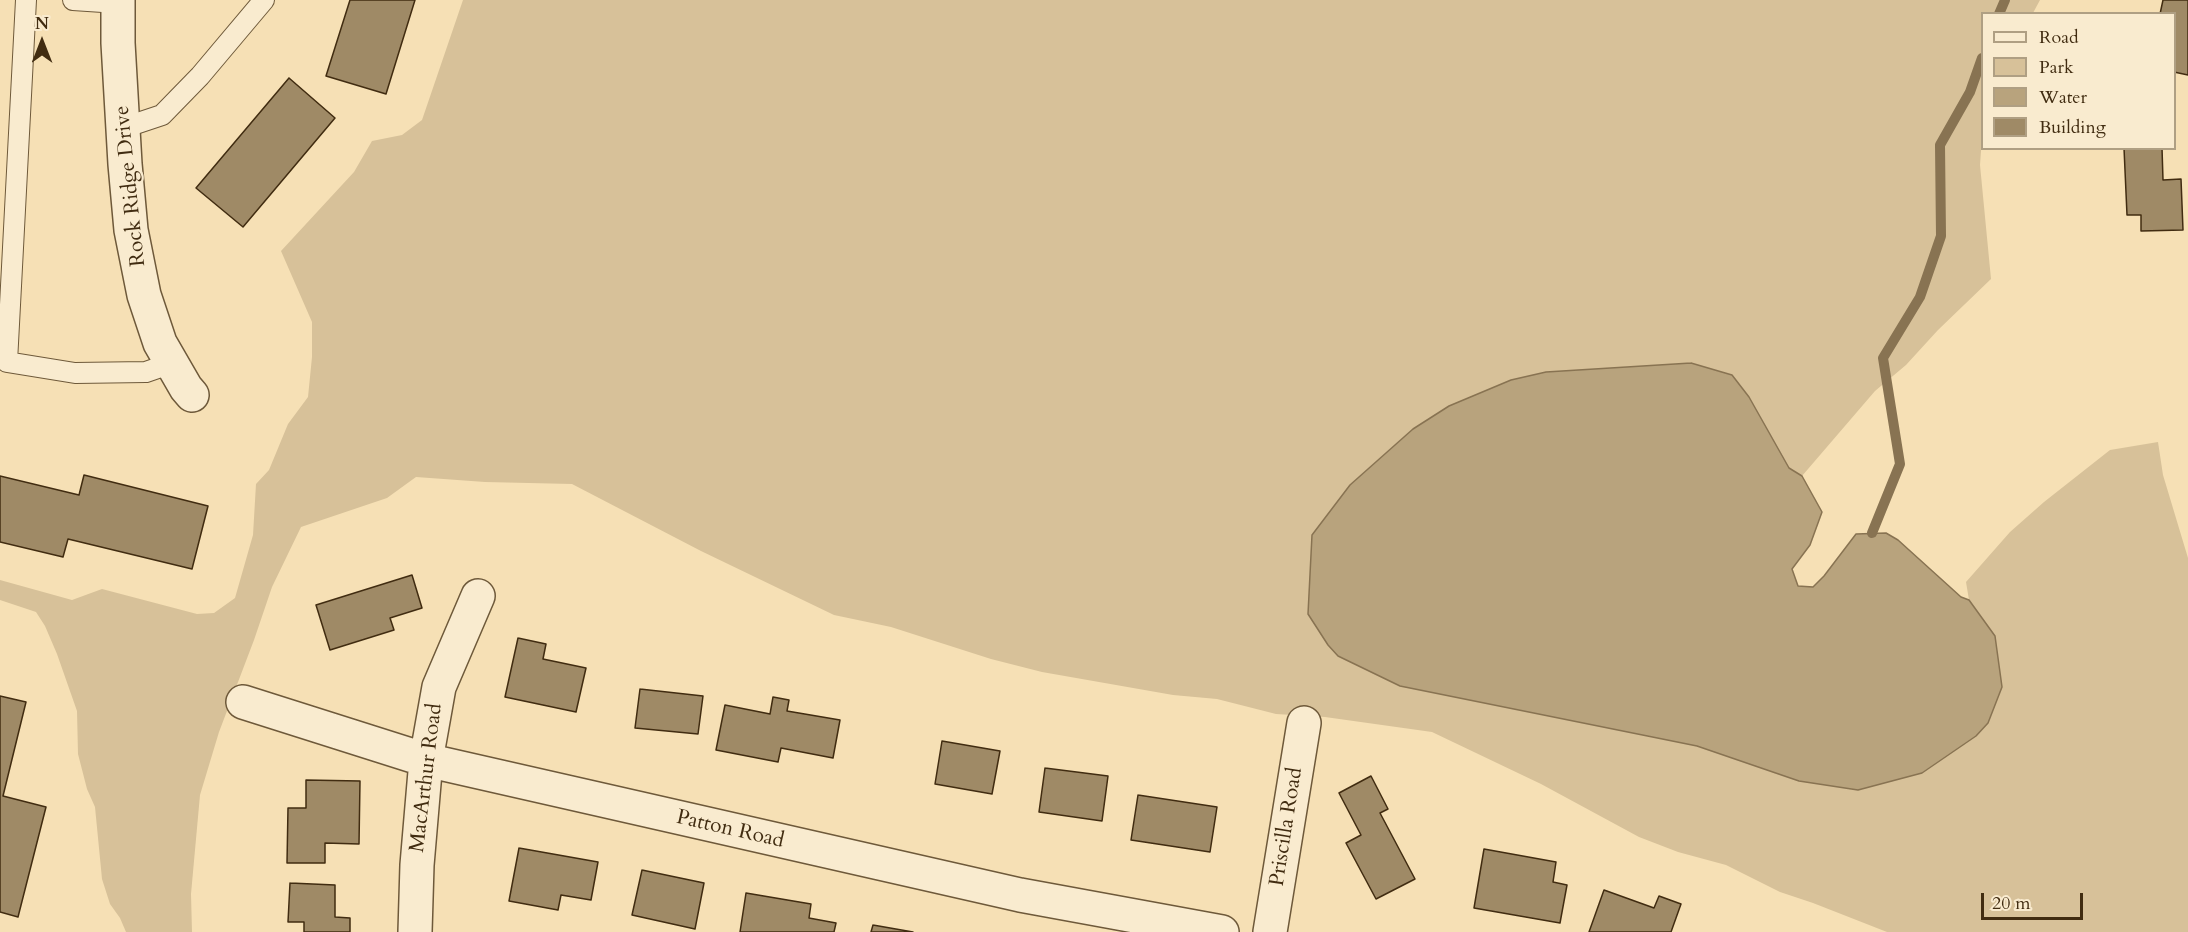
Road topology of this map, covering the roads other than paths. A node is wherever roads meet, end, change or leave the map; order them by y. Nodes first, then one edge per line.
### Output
1 (26, 0) edge
2 (73, 0) edge
3 (264, 0) edge
4 (118, 1) edge
5 (123, 128) junction
6 (172, 363) junction
7 (192, 395) dead end
8 (478, 596) dead end
9 (243, 702) dead end
10 (1304, 723) dead end
11 (426, 760) junction
12 (415, 932) edge
13 (1222, 932) edge
14 (1270, 932) edge

1 - 6 lane
2 - 4 lane
3 - 5 lane
4 - 5 street, Rock Ridge Drive
5 - 6 street, Rock Ridge Drive
6 - 7 street, Rock Ridge Drive
8 - 11 street, MacArthur Road
9 - 11 street, Patton Road
10 - 14 street, Priscilla Road
11 - 12 street, MacArthur Road
11 - 13 street, Patton Road

